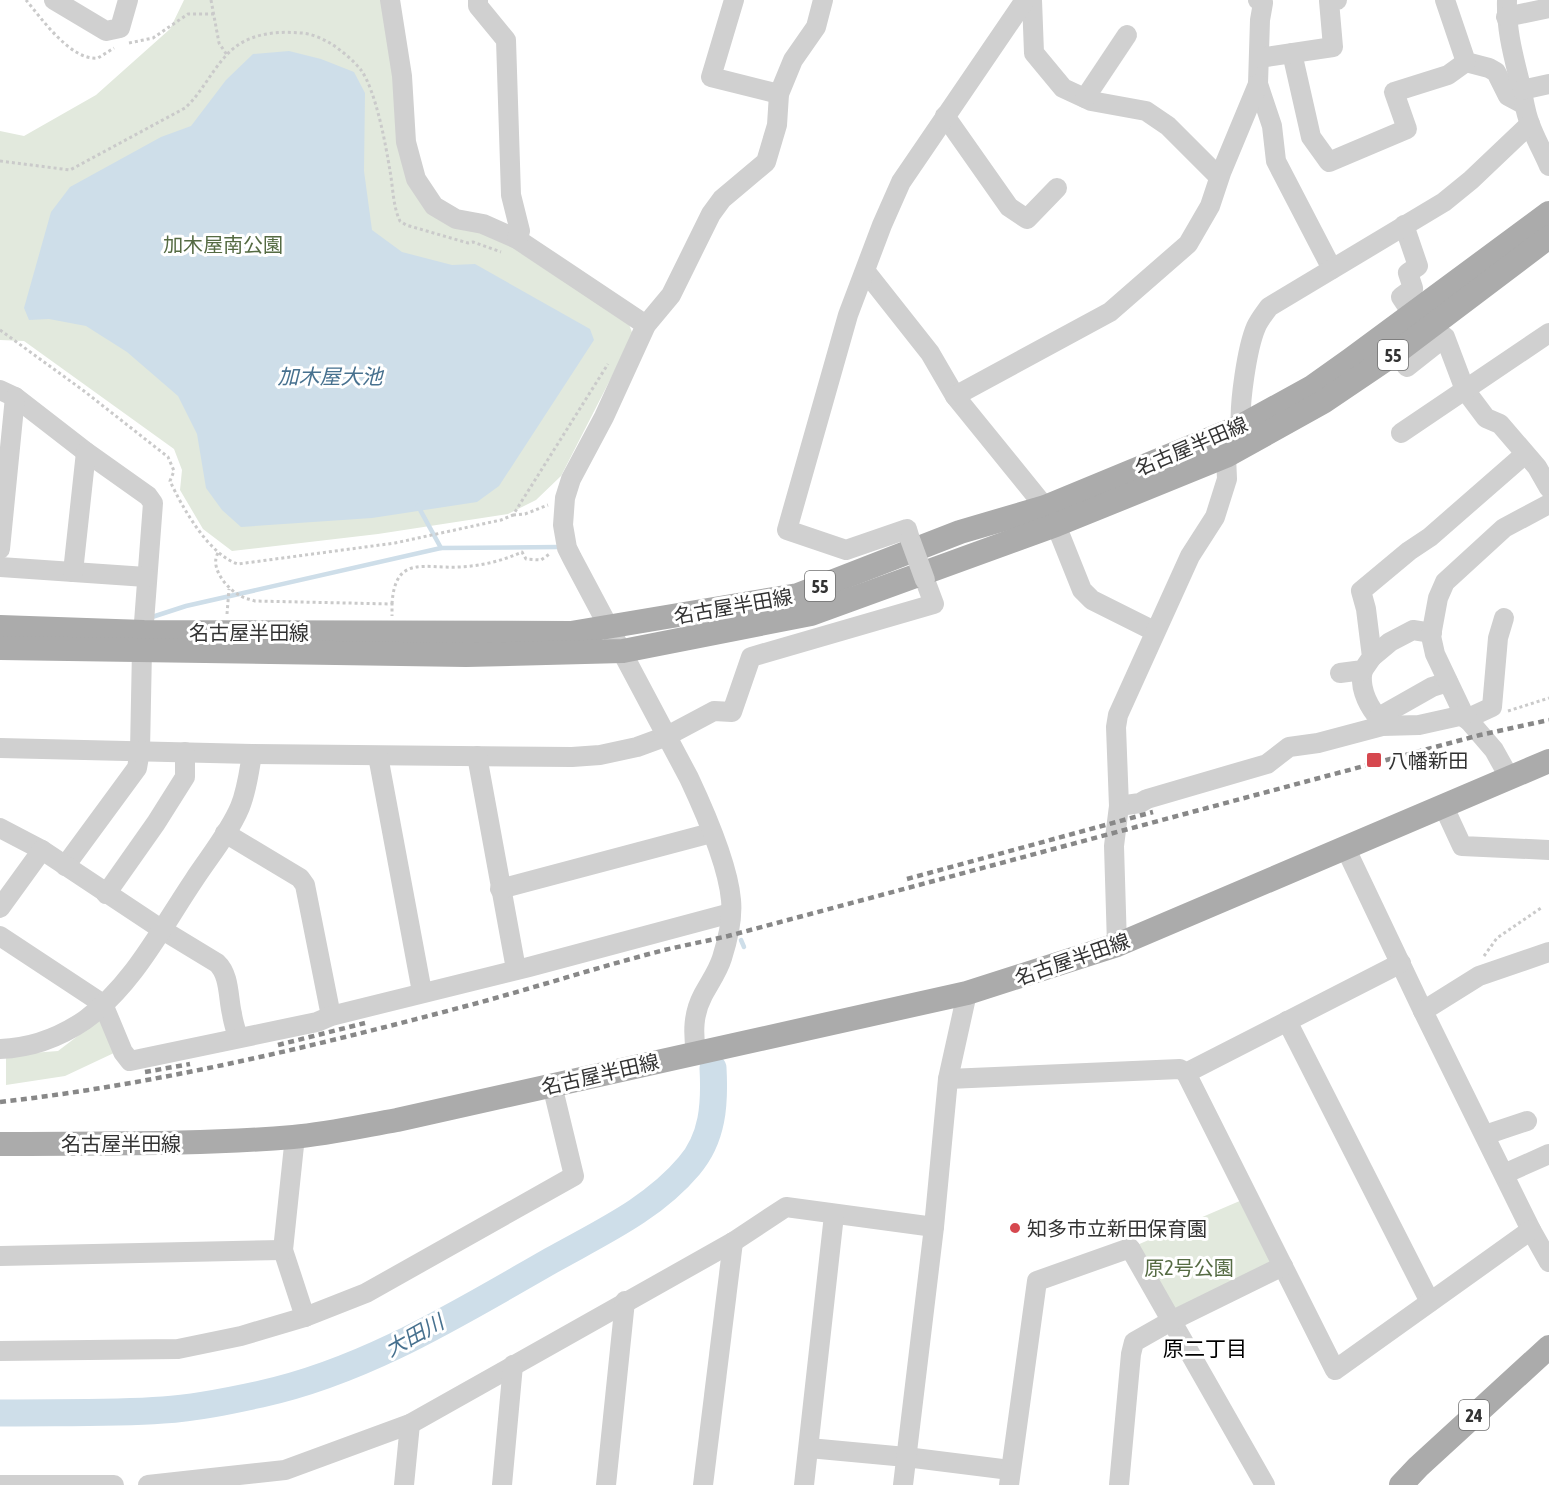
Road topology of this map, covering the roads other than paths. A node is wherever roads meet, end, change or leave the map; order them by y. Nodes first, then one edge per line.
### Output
1 (54, 0) edge
2 (128, 0) edge
3 (390, 0) edge
4 (478, 0) edge
5 (734, 0) edge
6 (823, 0) edge
7 (1025, 0) edge
8 (1032, 0) edge
9 (1258, 0) edge
10 (1337, 0) edge
11 (1445, 0) edge
12 (1549, 8) edge
13 (1507, 9) edge
14 (1127, 35) dead end
15 (1292, 53) junction
16 (1259, 58) junction
17 (1466, 62) junction
18 (1258, 84) junction
19 (1549, 84) edge
20 (779, 94) junction
21 (1523, 97) junction
22 (1085, 98) junction
23 (945, 116) junction
24 (1530, 124) junction
25 (1549, 166) edge
26 (1219, 177) junction
27 (1057, 188) dead end
28 (1549, 213) edge
29 (1404, 225) junction
30 (1549, 237) edge
31 (511, 246) junction
32 (1332, 269) junction
33 (866, 272) junction
34 (1413, 315) junction
35 (646, 325) junction
36 (1549, 333) edge
37 (1397, 352) junction
38 (1465, 390) junction
39 (8, 393) edge
40 (955, 396) junction
41 (1241, 426) junction
42 (1401, 434) dead end
43 (86, 452) junction
44 (1525, 454) junction
45 (1226, 456) junction
46 (1549, 488) edge
47 (1549, 504) edge
48 (1050, 516) junction
49 (0, 549) edge
50 (0, 567) edge
51 (73, 572) junction
52 (146, 577) junction
53 (1504, 618) dead end
54 (0, 627) edge
55 (608, 628) junction
56 (1154, 631) junction
57 (1432, 633) junction
58 (143, 640) junction
59 (0, 648) edge
60 (623, 651) junction
61 (1367, 663) junction
62 (1340, 673) dead end
63 (1448, 682) junction
64 (1465, 717) junction
65 (1382, 722) junction
66 (667, 736) junction
67 (0, 748) edge
68 (140, 751) junction
69 (185, 752) junction
70 (252, 754) junction
71 (378, 756) junction
72 (477, 756) junction
73 (1549, 761) edge
74 (1509, 777) junction
75 (1443, 805) junction
76 (1119, 806) junction
77 (0, 828) edge
78 (225, 833) junction
79 (711, 833) junction
80 (1345, 847) junction
81 (42, 850) junction
82 (1549, 850) edge
83 (65, 866) junction
84 (500, 889) junction
85 (106, 894) junction
86 (1, 904) edge
87 (731, 913) junction
88 (161, 929) junction
89 (0, 936) edge
90 (1117, 945) junction
91 (1549, 952) edge
92 (1401, 963) junction
93 (516, 969) junction
94 (422, 992) junction
95 (968, 993) junction
96 (103, 1004) junction
97 (1423, 1011) junction
98 (331, 1016) junction
99 (1287, 1022) junction
100 (238, 1038) junction
101 (0, 1049) edge
102 (696, 1053) junction
103 (1186, 1073) junction
104 (948, 1079) junction
105 (552, 1085) junction
106 (1527, 1121) dead end
107 (295, 1136) junction
108 (1485, 1136) junction
109 (0, 1144) edge
110 (1549, 1154) edge
111 (1504, 1174) junction
112 (834, 1215) junction
113 (934, 1227) junction
114 (1531, 1230) junction
115 (733, 1242) junction
116 (283, 1250) junction
117 (0, 1256) edge
118 (1549, 1262) edge
119 (1283, 1266) junction
120 (625, 1301) junction
121 (1430, 1302) junction
122 (305, 1317) junction
123 (1171, 1321) junction
124 (1549, 1347) edge
125 (0, 1351) edge
126 (513, 1365) junction
127 (410, 1424) junction
128 (809, 1448) junction
129 (906, 1457) junction
130 (284, 1478) edge
131 (1010, 1478) edge
132 (1257, 1481) edge
133 (0, 1485) edge
134 (114, 1485) edge
135 (148, 1485) edge
136 (404, 1485) edge
137 (502, 1485) edge
138 (606, 1485) edge
139 (703, 1485) edge
140 (804, 1485) edge
141 (903, 1485) edge
142 (1119, 1485) edge
143 (1401, 1485) edge

1 - 2 street
3 - 31 street
4 - 31 street
5 - 20 street
6 - 20 street
7 - 23 street
8 - 22 street
9 - 16 street
10 - 15 street
11 - 17 street
12 - 13 street
13 - 21 street
14 - 22 street
15 - 16 street
15 - 17 street
16 - 18 street
17 - 21 street
18 - 26 street
18 - 32 street
19 - 21 street
20 - 35 street
21 - 24 street
22 - 26 street
23 - 27 street
23 - 33 street
24 - 25 street
24 - 29 street
26 - 40 street
28 - 34 main road, 名古屋半田線 / 55
29 - 32 street
29 - 34 street
30 - 37 main road, 名古屋半田線 / 55
31 - 35 street
32 - 41 street
33 - 40 street
33 - 66 street, bridge
34 - 41 main road, 名古屋半田線 / 55
35 - 55 street
36 - 38 street
37 - 38 street
37 - 45 main road, 名古屋半田線 / 55
38 - 42 street
38 - 44 street
39 - 43 street
39 - 49 street
40 - 48 street
41 - 48 main road, 名古屋半田線 / 55
43 - 51 street
43 - 52 street
44 - 46 street
44 - 61 street
45 - 48 main road, 名古屋半田線 / 55
45 - 56 street
47 - 57 street
48 - 55 main road, 名古屋半田線 / 55
48 - 56 street
48 - 60 main road, 名古屋半田線 / 55
50 - 51 street
51 - 52 street
52 - 58 street
53 - 64 street
54 - 58 main road, 名古屋半田線 / 55
55 - 58 main road, 名古屋半田線 / 55
55 - 60 street
56 - 76 street
57 - 61 street
57 - 63 street
58 - 59 main road, 名古屋半田線 / 55
58 - 60 main road, 名古屋半田線 / 55
58 - 68 street
60 - 66 street
61 - 62 street
61 - 65 street
63 - 64 street
63 - 65 street
64 - 65 street
64 - 74 street
65 - 76 street
66 - 72 street
66 - 79 street
67 - 68 street
68 - 69 street
68 - 83 street
69 - 70 street
69 - 85 street
70 - 71 street
70 - 78 street
71 - 72 street
71 - 94 street
72 - 84 street
73 - 74 main road, 名古屋半田線
74 - 75 main road, 名古屋半田線
75 - 80 main road, 名古屋半田線
75 - 82 street
76 - 90 street
77 - 81 street
78 - 88 street
78 - 98 street
79 - 84 street
79 - 87 street
80 - 90 main road, 名古屋半田線
80 - 92 street
81 - 83 street
81 - 86 street
83 - 85 street
84 - 93 street
85 - 88 street
87 - 93 street
87 - 102 street
88 - 96 street
88 - 100 street
89 - 96 street
90 - 95 main road, 名古屋半田線
91 - 97 street
92 - 97 street
92 - 99 street
93 - 94 street
94 - 98 street
95 - 102 main road, 名古屋半田線
95 - 104 street
96 - 100 street
96 - 101 street
97 - 108 street
98 - 100 street
99 - 103 street
99 - 121 street
102 - 105 main road, 名古屋半田線
103 - 104 street
103 - 119 street
104 - 113 street
105 - 107 main road, 名古屋半田線
105 - 122 street
106 - 108 street
107 - 109 main road, 名古屋半田線
107 - 116 street
108 - 111 street
110 - 111 street
111 - 114 street
112 - 113 street
112 - 115 street
112 - 128 street
113 - 129 street
114 - 118 street
114 - 121 street
115 - 120 street
115 - 139 street
116 - 117 street
116 - 122 street
119 - 121 street
119 - 123 street
120 - 126 street
120 - 138 street
122 - 125 street
123 - 131 street
123 - 132 street
123 - 142 street
124 - 143 main road, 24
126 - 127 street
126 - 137 street
127 - 130 street
127 - 136 street
128 - 129 street
128 - 140 street
129 - 131 street
129 - 141 street
130 - 135 street
133 - 134 street

